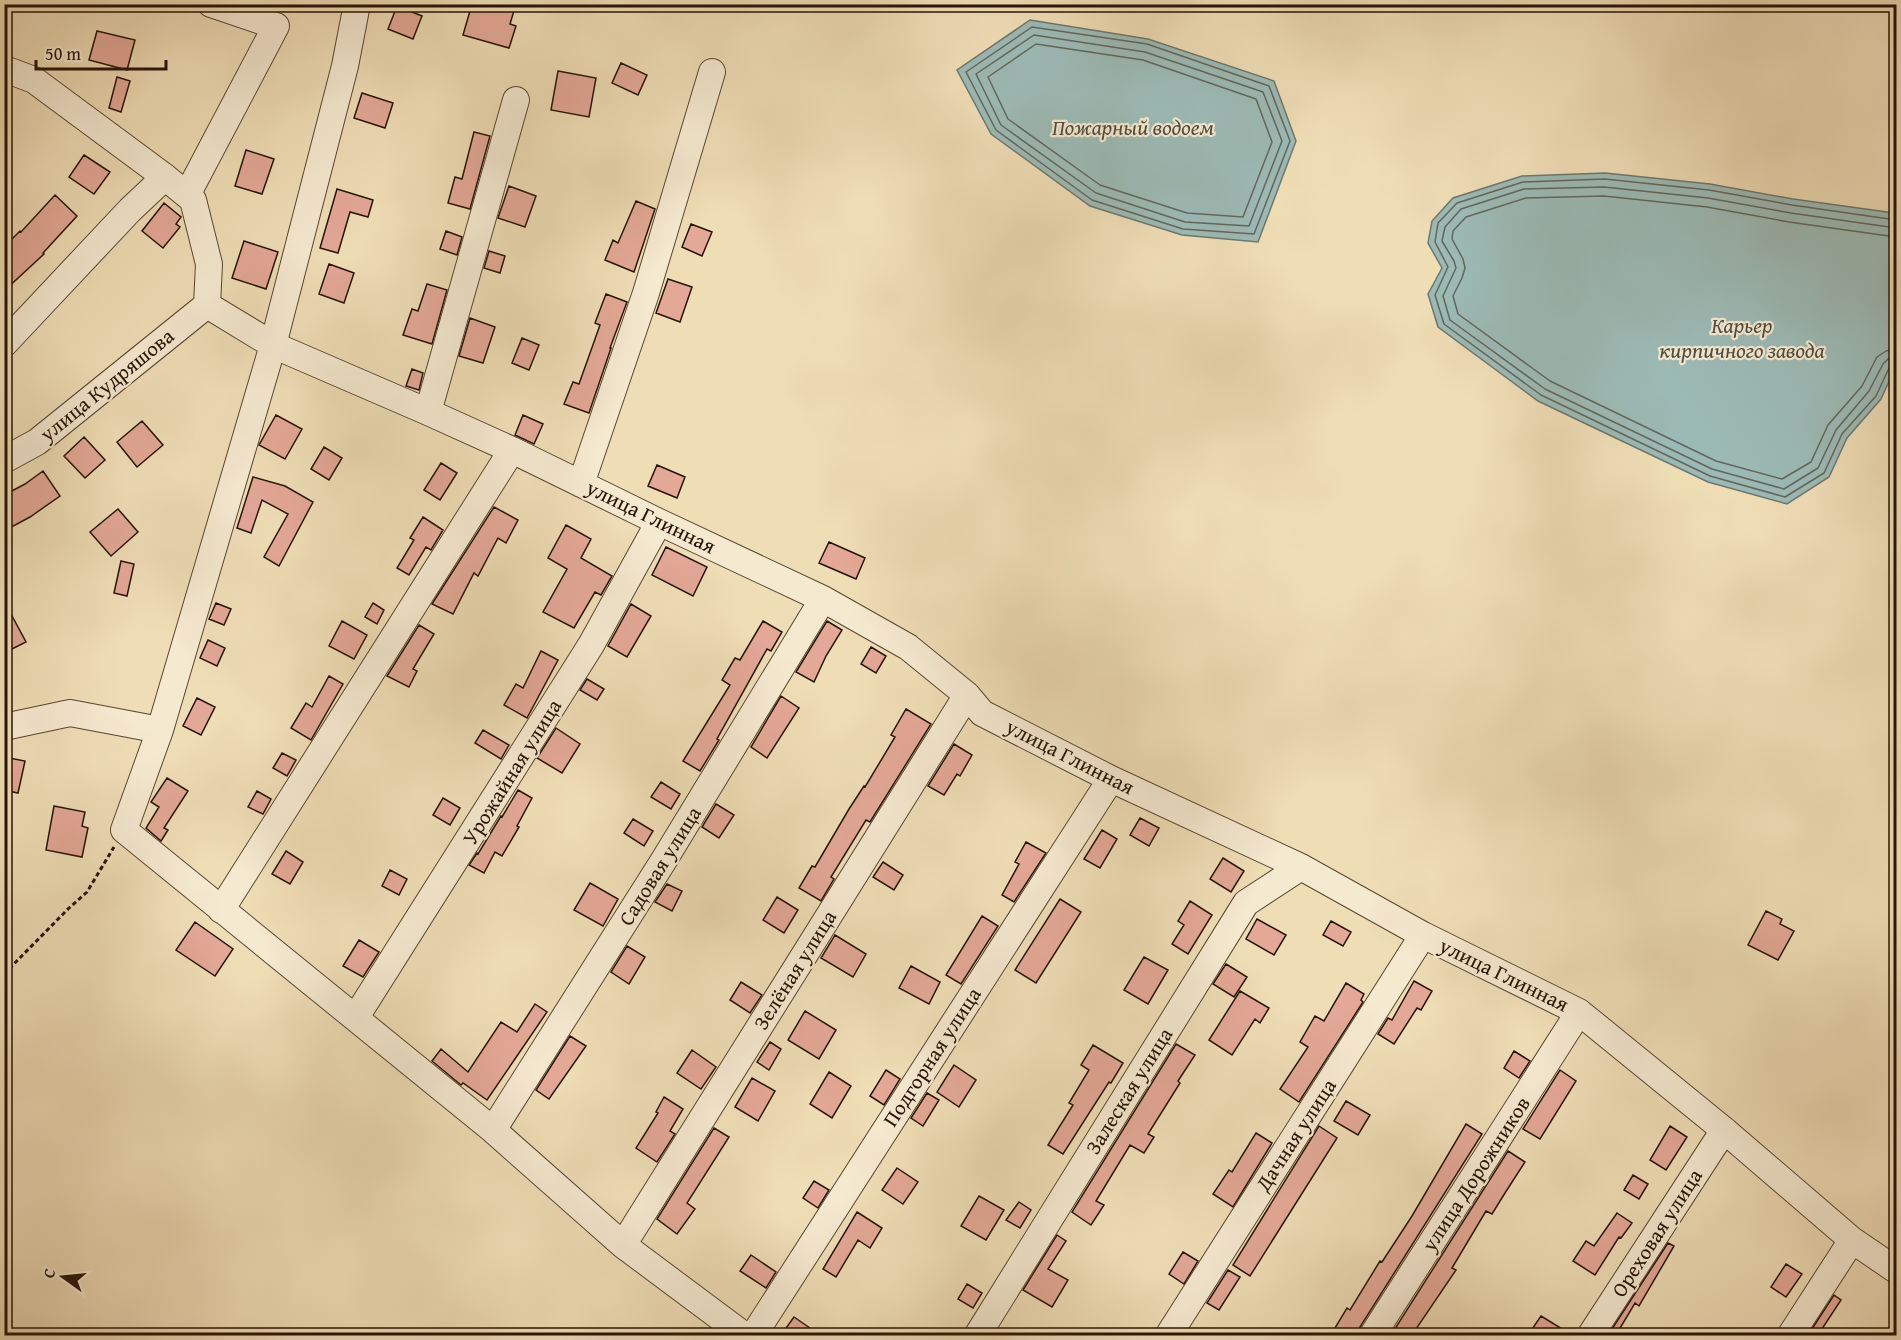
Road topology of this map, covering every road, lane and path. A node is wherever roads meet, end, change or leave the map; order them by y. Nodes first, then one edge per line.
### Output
1 (211, 4) edge
2 (357, 4) edge
3 (4, 72) edge
4 (712, 72) dead end
5 (516, 100) dead end
6 (165, 177) junction
7 (188, 195) junction
8 (207, 305) junction
9 (4, 344) edge
10 (273, 345) junction
11 (428, 412) junction
12 (512, 450) junction
13 (4, 460) edge
14 (581, 484) junction
15 (659, 522) junction
16 (823, 599) junction
17 (967, 695) junction
18 (4, 727) edge
19 (160, 730) junction
20 (1111, 779) junction
21 (124, 830) junction
22 (1301, 867) junction
23 (220, 910) junction
24 (1423, 935) junction
25 (4, 974) edge
26 (1579, 1012) junction
27 (356, 1017) junction
28 (493, 1130) junction
29 (1724, 1130) junction
30 (1852, 1240) junction
31 (623, 1245) junction
32 (1896, 1270) edge
33 (4, 1333) edge
34 (10, 1335) edge
35 (745, 1335) edge
36 (753, 1335) edge
37 (977, 1335) edge
38 (1168, 1335) edge
39 (1372, 1335) edge
40 (1590, 1335) edge
41 (1791, 1335) edge

1 - 7 street
2 - 10 street
3 - 6 street
4 - 14 street
5 - 11 street
6 - 7 street
6 - 9 street
7 - 8 street
8 - 10 street, улица Глинная
8 - 13 street, улица Кудряшова
10 - 11 street, улица Глинная
10 - 19 street
11 - 12 street, улица Глинная
12 - 14 street, улица Глинная
12 - 23 street
14 - 15 street, улица Глинная
15 - 16 street, улица Глинная
15 - 27 street, Урожайная улица
16 - 17 street, улица Глинная
16 - 28 street, Садовая улица
17 - 20 street, улица Глинная
17 - 31 street, Зелёная улица
18 - 19 street
19 - 21 street
20 - 22 street, улица Глинная
20 - 36 street, Подгорная улица
21 - 23 street
21 - 25 path
22 - 24 street, улица Глинная
22 - 37 street, Залеская улица
23 - 27 street
24 - 26 street, улица Глинная
24 - 38 street, Дачная улица
26 - 29 street, улица Глинная
26 - 39 street, улица Дорожников
27 - 28 street
28 - 31 street
29 - 30 street, улица Глинная
29 - 40 street, Ореховая улица
30 - 32 street, улица Глинная
30 - 41 street
31 - 35 street
33 - 34 path

